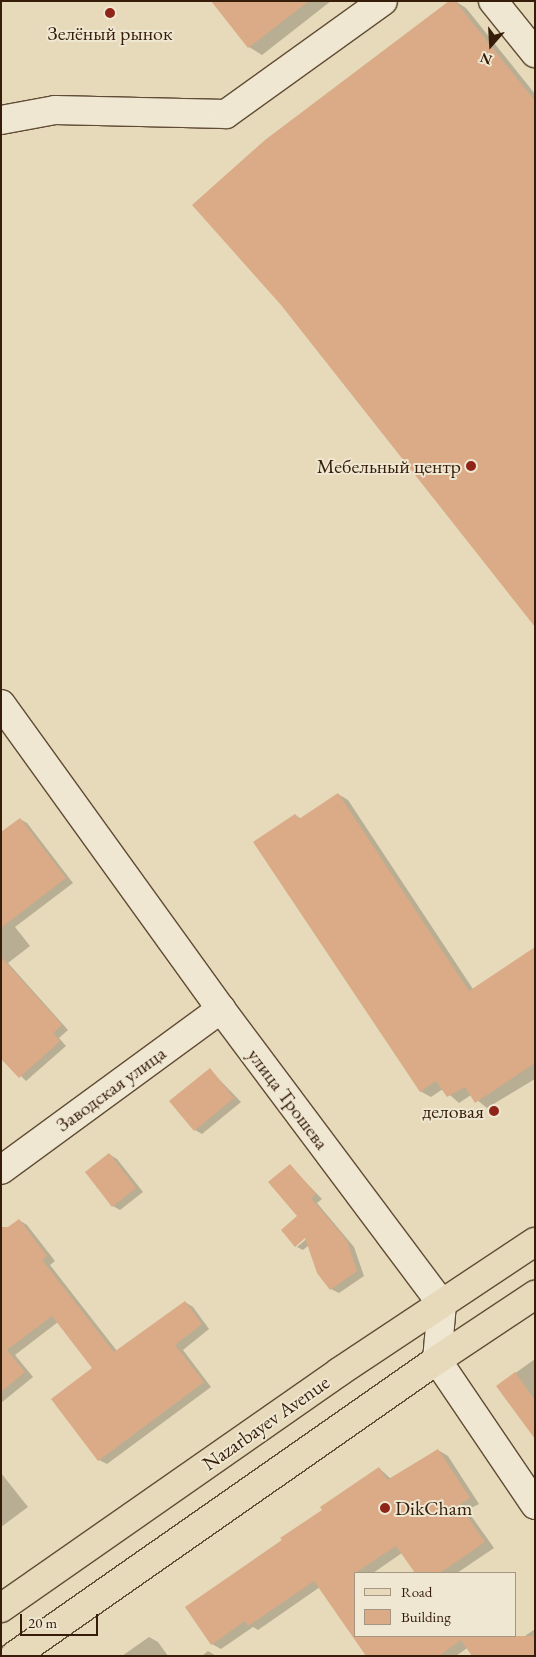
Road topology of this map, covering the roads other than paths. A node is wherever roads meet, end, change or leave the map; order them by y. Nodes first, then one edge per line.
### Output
1 (383, 1) edge
2 (493, 1) edge
3 (535, 53) edge
4 (10, 117) edge
5 (1, 704) edge
6 (221, 1010) junction
7 (1, 1170) edge
8 (535, 1242) edge
9 (535, 1295) edge
10 (442, 1304) junction
11 (437, 1360) junction
12 (535, 1505) edge
13 (1, 1608) edge
14 (14, 1656) edge

1 - 4 street
2 - 3 street
5 - 6 street, улица Трошева
6 - 7 street, Заводская улица
6 - 10 street, улица Трошева
8 - 10 main road, Nazarbayev Avenue
9 - 11 main road
10 - 11 street
10 - 13 main road, Nazarbayev Avenue
11 - 12 street
11 - 14 main road

